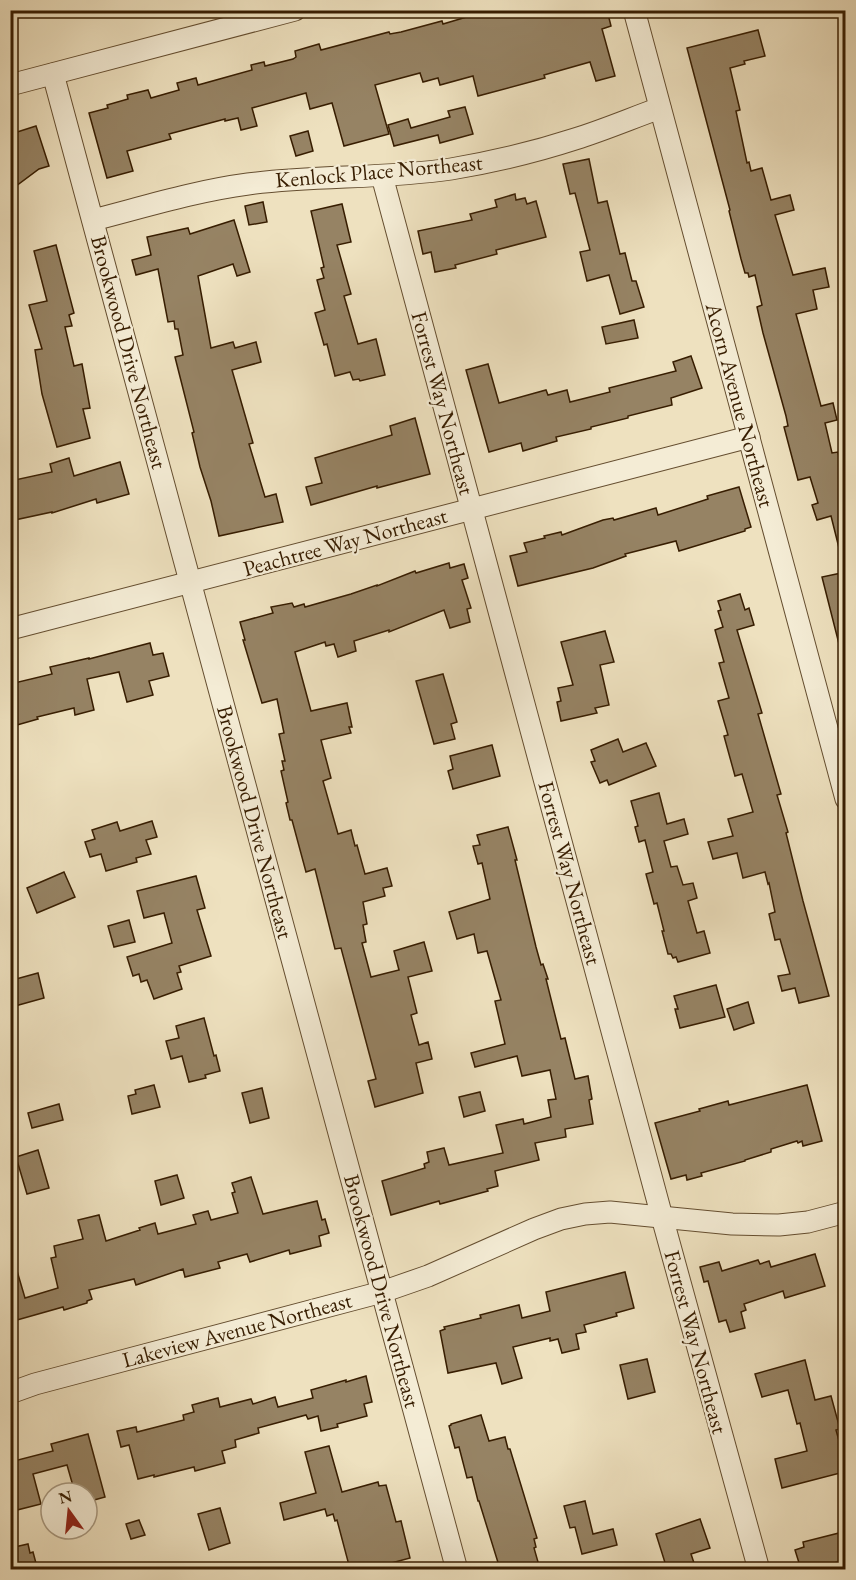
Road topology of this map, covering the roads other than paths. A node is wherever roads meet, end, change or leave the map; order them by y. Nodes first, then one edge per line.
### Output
1 (295, 10) edge
2 (634, 10) edge
3 (53, 74) junction
4 (10, 85) edge
5 (660, 108) junction
6 (382, 176) junction
7 (93, 220) junction
8 (748, 437) junction
9 (472, 509) junction
10 (191, 582) junction
11 (10, 629) edge
12 (846, 798) edge
13 (846, 1212) edge
14 (662, 1217) junction
15 (382, 1292) junction
16 (10, 1393) edge
17 (458, 1569) edge
18 (759, 1569) edge

1 - 3 street
2 - 5 street, Acorn Avenue Northeast
3 - 4 street
3 - 7 street, Brookwood Drive Northeast
5 - 6 street, Kenlock Place Northeast
5 - 8 street, Acorn Avenue Northeast
6 - 7 street, Kenlock Place Northeast
6 - 9 street, Forrest Way Northeast
7 - 10 street, Brookwood Drive Northeast
8 - 9 street, Peachtree Way Northeast
8 - 12 street, Acorn Avenue Northeast
9 - 10 street, Peachtree Way Northeast
9 - 14 street, Forrest Way Northeast
10 - 11 street, Peachtree Way Northeast
10 - 15 street, Brookwood Drive Northeast
13 - 14 street, Lakeview Avenue Northeast
14 - 15 street, Lakeview Avenue Northeast
14 - 18 street, Forrest Way Northeast
15 - 16 street, Lakeview Avenue Northeast
15 - 17 street, Brookwood Drive Northeast

